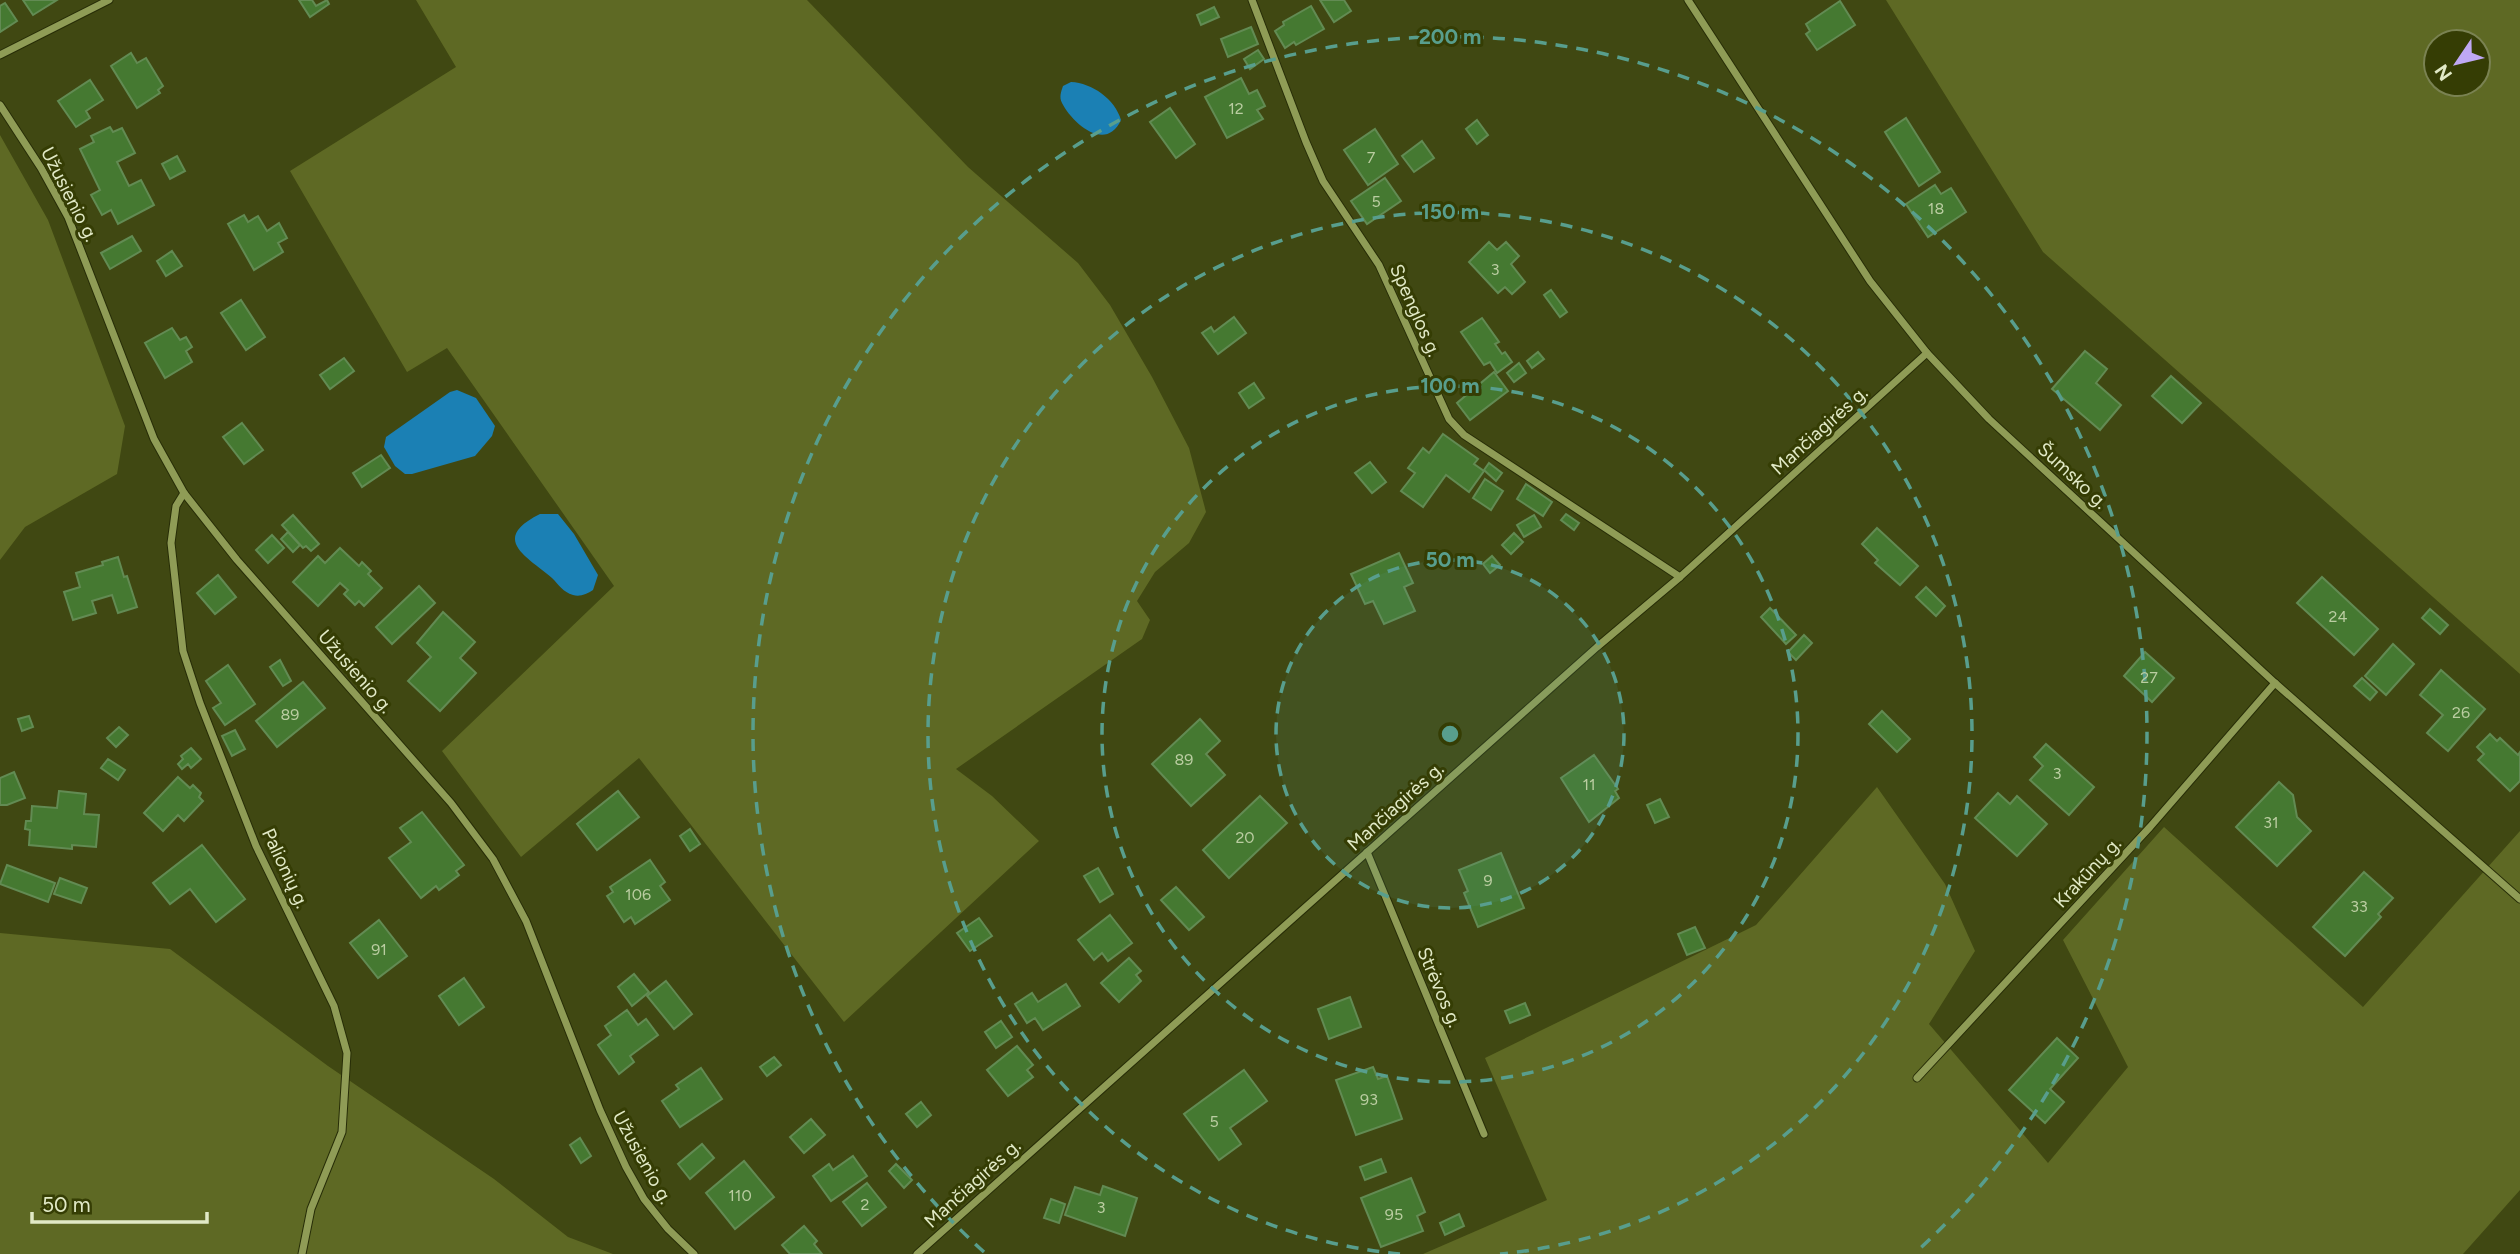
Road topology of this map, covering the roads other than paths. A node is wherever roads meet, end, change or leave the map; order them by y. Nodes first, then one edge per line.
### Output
1 (109, 0) edge
2 (1252, 0) edge
3 (1688, 0) edge
4 (0, 55) edge
5 (0, 105) edge
6 (1927, 354) junction
7 (184, 493) junction
8 (1680, 577) junction
9 (2275, 683) junction
10 (1367, 852) junction
11 (2520, 899) edge
12 (1917, 1078) dead end
13 (1484, 1134) dead end
14 (302, 1254) edge
15 (694, 1254) edge
16 (916, 1254) edge

1 - 4 street
2 - 8 street, Spenglos g.
3 - 6 street, Šumsko g.
5 - 7 street, Užusienio g.
6 - 8 street, Mančiagirės g.
6 - 9 street, Šumsko g.
7 - 14 street, Palionių g.
7 - 15 street, Užusienio g.
8 - 10 street, Mančiagirės g.
9 - 11 street, Šumsko g.
9 - 12 street, Krakūnų g.
10 - 13 street, Strėvos g.
10 - 16 street, Mančiagirės g.

